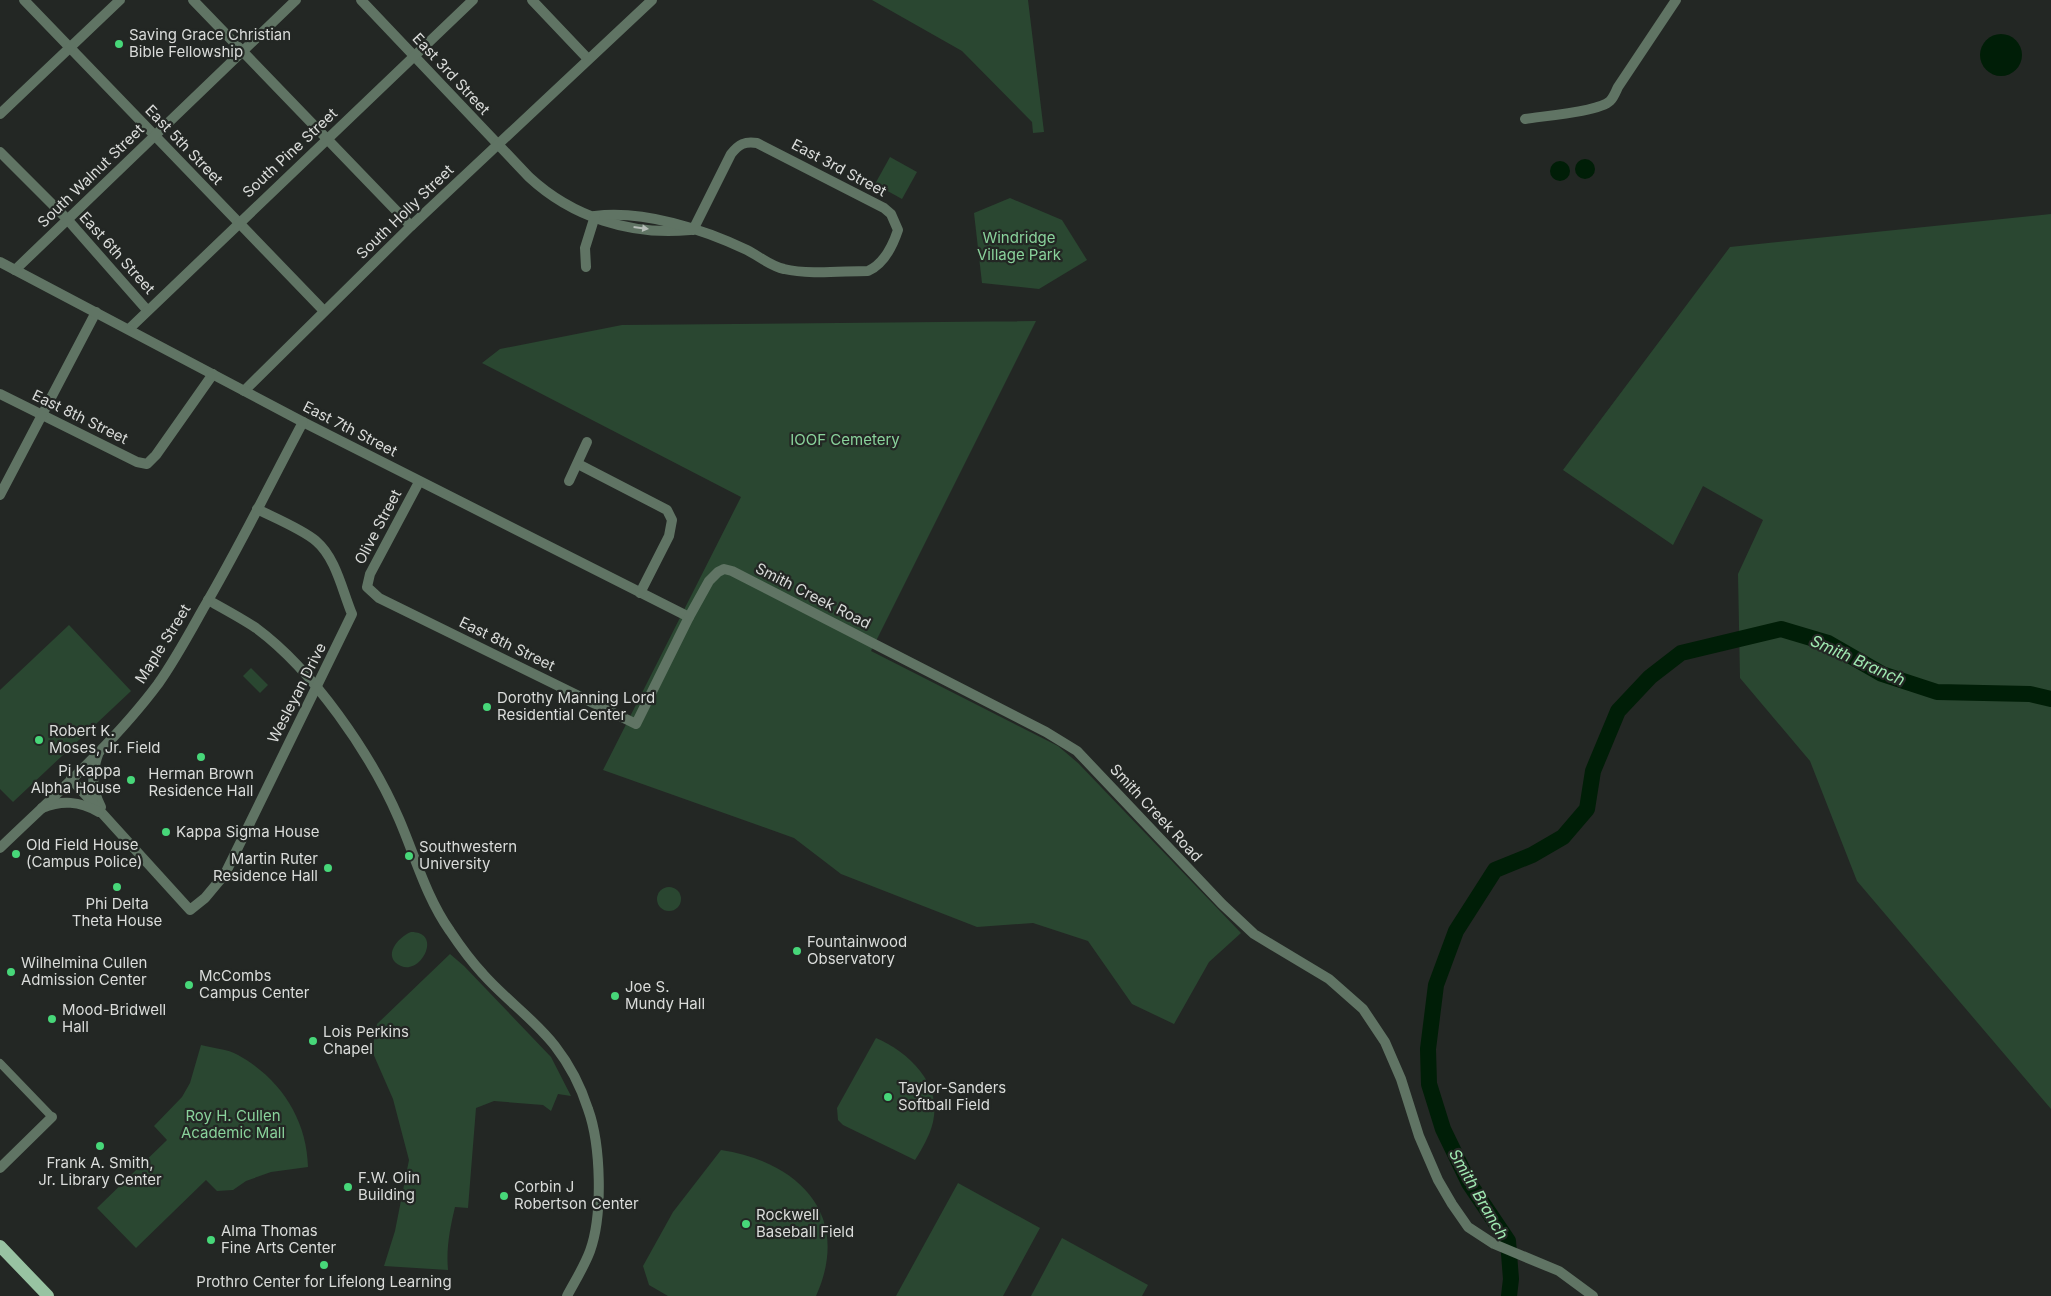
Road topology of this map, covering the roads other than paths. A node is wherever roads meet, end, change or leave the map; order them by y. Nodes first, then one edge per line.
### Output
1 (24, 0) edge
2 (120, 0) edge
3 (193, 0) edge
4 (296, 0) edge
5 (361, 0) edge
6 (473, 0) edge
7 (532, 0) edge
8 (652, 0) edge
9 (1676, 0) edge
10 (71, 48) junction
11 (242, 51) junction
12 (414, 56) junction
13 (588, 59) junction
14 (0, 114) edge
15 (1524, 119) dead end
16 (154, 136) junction
17 (328, 139) junction
18 (498, 145) junction
19 (0, 152) edge
20 (595, 216) junction
21 (66, 219) junction
22 (239, 223) junction
23 (411, 226) junction
24 (693, 230) junction
25 (0, 262) edge
26 (586, 267) dead end
27 (15, 270) junction
28 (148, 310) junction
29 (324, 310) junction
30 (96, 312) junction
31 (129, 329) junction
32 (214, 374) junction
33 (244, 391) junction
34 (0, 394) edge
35 (42, 415) junction
36 (303, 422) junction
37 (587, 442) dead end
38 (578, 464) junction
39 (569, 481) dead end
40 (419, 482) junction
41 (0, 495) edge
42 (258, 509) junction
43 (367, 587) joint
44 (640, 593) junction
45 (208, 600) junction
46 (689, 617) junction
47 (317, 687) junction
48 (636, 724) joint
49 (100, 748) junction
50 (71, 779) junction
51 (42, 808) junction
52 (104, 815) junction
53 (0, 848) edge
54 (0, 1063) edge
55 (52, 1117) joint
56 (0, 1168) edge
57 (0, 1246) edge
58 (46, 1295) edge
59 (567, 1296) edge
60 (1593, 1296) edge

1 - 10 street, East 5th Street
2 - 10 street
3 - 11 street
4 - 11 street, South Walnut Street
5 - 12 street, East 3rd Street
6 - 12 street, South Pine Street
7 - 13 street
8 - 13 street, South Holly Street
9 - 15 street
10 - 14 street
10 - 16 street, East 5th Street
11 - 16 street, South Walnut Street
11 - 17 street
12 - 17 street, South Pine Street
12 - 18 street, East 3rd Street
13 - 18 street, South Holly Street
16 - 21 street, South Walnut Street
16 - 22 street, East 5th Street
17 - 22 street, South Pine Street
17 - 23 street
18 - 20 street, East 3rd Street
18 - 23 street, South Holly Street
19 - 21 street, East 6th Street
20 - 24 street, East 3rd Street
20 - 26 street
21 - 27 street, South Walnut Street
21 - 28 street, East 6th Street
22 - 28 street, South Pine Street
22 - 29 street, East 5th Street
23 - 29 street, South Holly Street
24 - 24 street, East 3rd Street
25 - 27 street, East 7th Street
27 - 30 street, East 7th Street
28 - 31 street, South Pine Street
29 - 33 street, South Holly Street
30 - 31 street, East 7th Street
30 - 35 street
31 - 32 street, East 7th Street
32 - 33 street, East 7th Street
32 - 35 street, East 8th Street
33 - 36 street, East 7th Street
34 - 35 street, East 8th Street
35 - 41 street
36 - 40 street, East 7th Street
36 - 42 street, Maple Street
37 - 38 street
38 - 39 street
38 - 44 street
40 - 43 street, Olive Street
40 - 44 street, East 7th Street
42 - 45 street, Maple Street
42 - 47 street, Wesleyan Drive
43 - 48 street, East 8th Street
44 - 46 street, East 7th Street
45 - 47 street
45 - 49 street, Maple Street
46 - 48 street, Smith Creek Road
46 - 60 street, Smith Creek Road
47 - 52 street, Wesleyan Drive
47 - 59 street
49 - 50 street, Maple Street
49 - 52 street
50 - 51 street, Maple Street
50 - 52 street
51 - 52 street
51 - 53 street, Maple Street
54 - 55 street
55 - 56 street
57 - 58 main road

